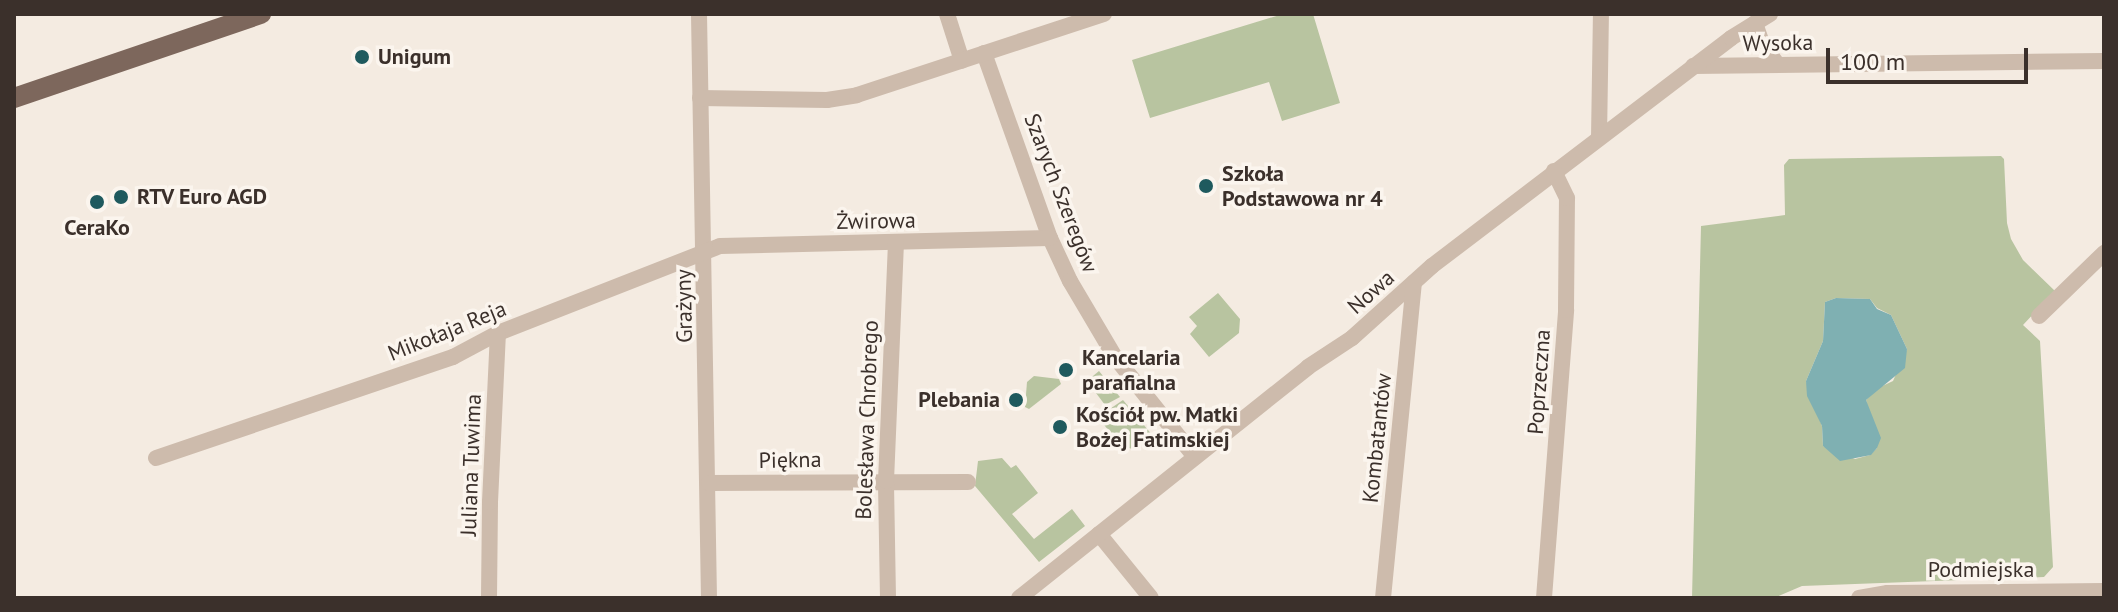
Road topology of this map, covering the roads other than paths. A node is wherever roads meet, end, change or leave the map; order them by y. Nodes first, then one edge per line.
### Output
1 (261, 14) edge
2 (699, 14) edge
3 (947, 14) edge
4 (1104, 14) edge
5 (1601, 14) edge
6 (1770, 14) edge
7 (1755, 23) junction
8 (984, 53) junction
9 (962, 61) junction
10 (2104, 61) edge
11 (1778, 65) junction
12 (1693, 66) junction
13 (14, 98) edge
14 (700, 98) junction
15 (1599, 138) junction
16 (1554, 171) junction
17 (1050, 238) junction
18 (896, 242) junction
19 (704, 251) junction
20 (2104, 253) edge
21 (1414, 283) junction
22 (2039, 316) dead end
23 (498, 333) junction
24 (1195, 457) junction
25 (156, 458) dead end
26 (886, 481) junction
27 (968, 482) dead end
28 (709, 483) junction
29 (1099, 534) junction
30 (2104, 591) edge
31 (1901, 596) edge
32 (489, 598) edge
33 (709, 598) edge
34 (888, 598) edge
35 (1019, 598) edge
36 (1151, 598) edge
37 (1383, 598) edge
38 (1544, 598) edge
39 (1859, 598) edge

1 - 13 main road
2 - 14 street, Grażyny
3 - 9 street
4 - 8 street
5 - 15 street
6 - 7 street, Nowa
7 - 11 street
7 - 12 street, Nowa
8 - 9 street
8 - 17 street, Szarych Szeregów
9 - 14 street
10 - 11 street, Wysoka
11 - 12 street, Wysoka
12 - 15 street, Nowa
14 - 19 street, Grażyny
15 - 16 street, Nowa
16 - 21 street, Nowa
16 - 38 street, Poprzeczna
17 - 18 street, Żwirowa
17 - 24 street, Szarych Szeregów
18 - 19 street, Żwirowa
18 - 26 street, Bolesława Chrobrego
19 - 23 street, Mikołaja Reja
19 - 28 street, Grażyny
20 - 22 street
21 - 24 street, Nowa
21 - 37 street, Kombatantów
23 - 25 street, Mikołaja Reja
23 - 32 street, Juliana Tuwima
24 - 29 street, Nowa
26 - 27 street, Piękna
26 - 28 street, Piękna
26 - 34 street, Bolesława Chrobrego
28 - 33 street, Grażyny
29 - 35 street, Nowa
29 - 36 street
30 - 31 street, Podmiejska
31 - 39 street, Podmiejska

